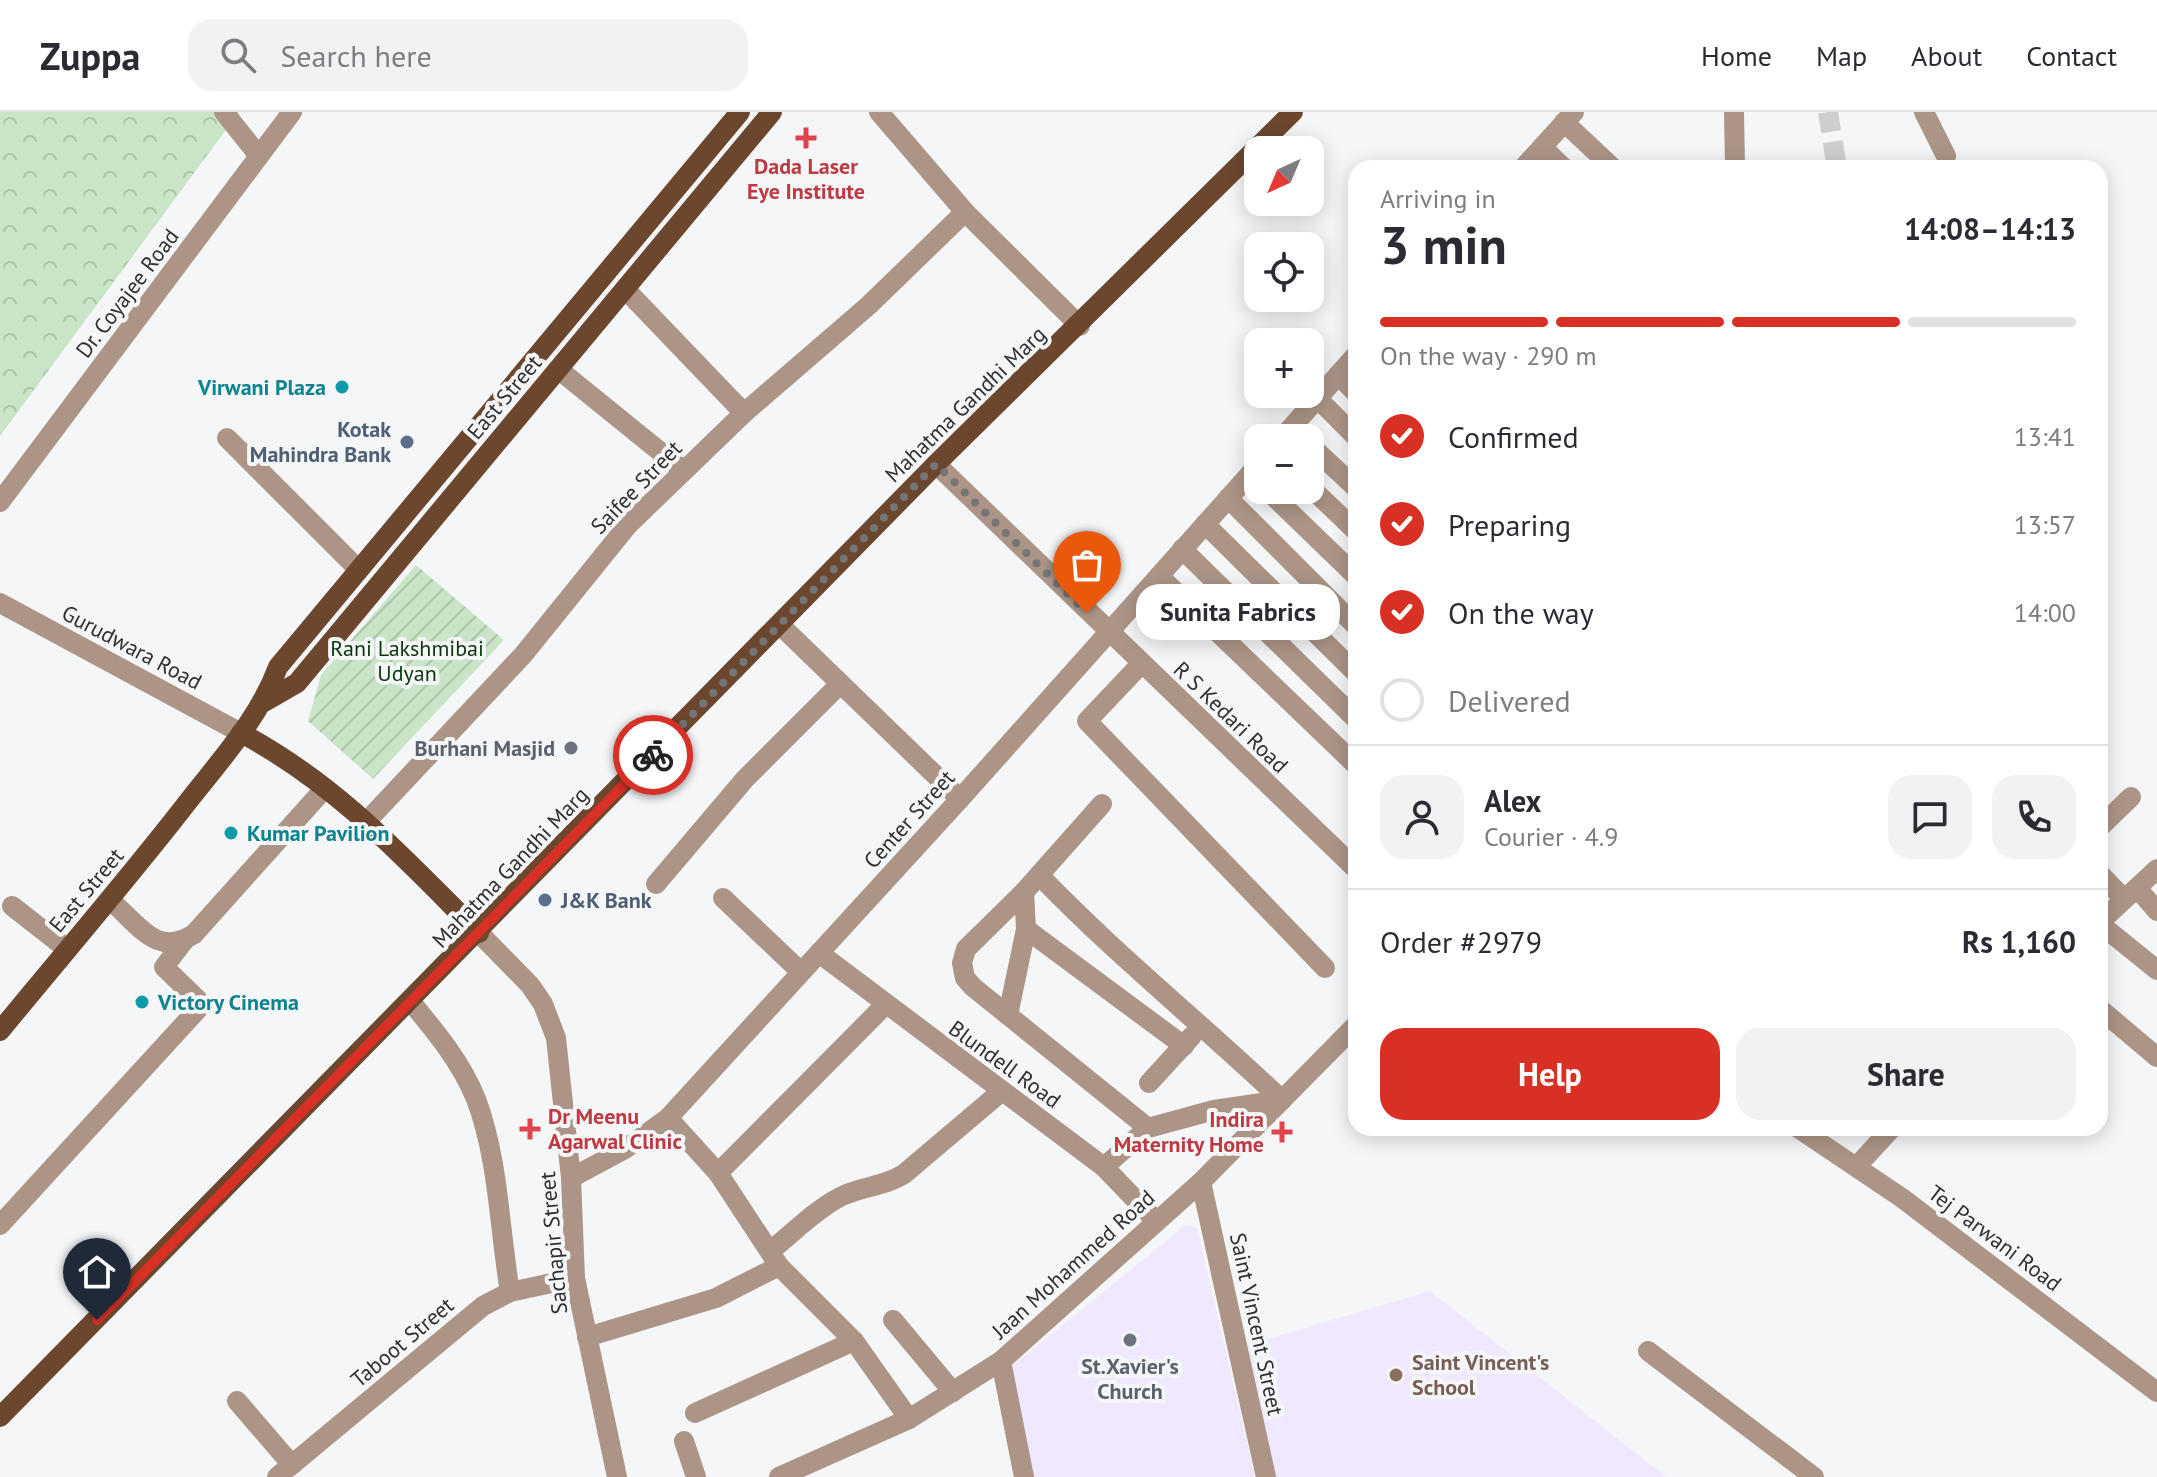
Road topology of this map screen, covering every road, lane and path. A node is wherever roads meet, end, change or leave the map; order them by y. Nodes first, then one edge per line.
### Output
1 (224, 112) edge
2 (292, 112) edge
3 (740, 112) edge
4 (772, 112) edge
5 (879, 112) edge
6 (1293, 112) edge
7 (1734, 112) edge
8 (1924, 112) edge
9 (1561, 118) edge
10 (1542, 147) junction
11 (259, 156) junction
12 (1946, 156) dead end
13 (1530, 160) edge
14 (1556, 160) edge
15 (1605, 160) edge
16 (1735, 160) edge
17 (965, 212) junction
18 (625, 289) junction
19 (1080, 326) junction
20 (1348, 364) edge
21 (558, 369) junction
22 (1338, 375) junction
23 (1348, 385) edge
24 (1324, 390) edge
25 (1324, 405) edge
26 (744, 413) junction
27 (1348, 429) edge
28 (227, 438) dead end
29 (1324, 458) edge
30 (936, 464) junction
31 (684, 471) junction
32 (1348, 481) edge
33 (1244, 483) edge
34 (1228, 498) junction
35 (1324, 500) edge
36 (0, 502) edge
37 (1281, 504) edge
38 (1348, 523) edge
39 (1205, 524) junction
40 (1182, 549) junction
41 (1348, 568) edge
42 (359, 570) junction
43 (1159, 576) junction
44 (0, 603) edge
45 (1348, 618) edge
46 (780, 625) junction
47 (1108, 633) junction
48 (1141, 664) junction
49 (1348, 665) edge
50 (840, 684) junction
51 (264, 702) junction
52 (1348, 711) edge
53 (241, 733) junction
54 (1348, 757) edge
55 (325, 788) junction
56 (2131, 797) dead end
57 (960, 799) junction
58 (1102, 804) dead end
59 (2108, 819) edge
60 (367, 821) junction
61 (1348, 861) edge
62 (2157, 869) edge
63 (1039, 875) junction
64 (2108, 879) edge
65 (656, 884) dead end
66 (1024, 892) junction
67 (2130, 893) junction
68 (723, 898) dead end
69 (111, 901) junction
70 (12, 906) dead end
71 (2157, 911) edge
72 (2108, 915) edge
73 (1026, 929) junction
74 (2108, 930) edge
75 (479, 933) junction
76 (184, 941) junction
77 (67, 949) junction
78 (819, 953) junction
79 (1325, 968) dead end
80 (2157, 970) edge
81 (801, 972) junction
82 (411, 1002) junction
83 (885, 1005) junction
84 (1008, 1015) junction
85 (2108, 1016) edge
86 (1201, 1023) junction
87 (0, 1031) edge
88 (1348, 1033) edge
89 (1184, 1046) junction
90 (2157, 1057) edge
91 (1149, 1083) dead end
92 (1002, 1091) junction
93 (1282, 1100) junction
94 (668, 1118) junction
95 (1148, 1128) junction
96 (1810, 1136) edge
97 (1885, 1136) edge
98 (1857, 1166) junction
99 (1104, 1167) junction
100 (718, 1173) junction
101 (571, 1178) junction
102 (1201, 1182) junction
103 (1156, 1221) junction
104 (0, 1225) edge
105 (774, 1259) junction
106 (575, 1278) junction
107 (510, 1292) junction
108 (893, 1320) dead end
109 (587, 1337) junction
110 (854, 1341) junction
111 (1648, 1351) dead end
112 (1001, 1361) junction
113 (953, 1392) junction
114 (2157, 1392) edge
115 (237, 1401) dead end
116 (695, 1413) dead end
117 (0, 1417) edge
118 (909, 1419) junction
119 (684, 1441) dead end
120 (284, 1471) edge
121 (617, 1477) edge
122 (696, 1477) edge
123 (779, 1477) edge
124 (1024, 1477) edge
125 (1266, 1477) edge
126 (1814, 1477) edge

1 - 11 street
2 - 11 street, Dr. Coyajee Road
3 - 42 main road, East Street
4 - 18 main road, East Street
5 - 17 street
6 - 19 main road, Mahatma Gandhi Marg
7 - 16 street
8 - 12 street
9 - 10 street
9 - 15 street
10 - 13 street
10 - 14 street
11 - 36 street, Dr. Coyajee Road
17 - 19 street
17 - 26 street, Saifee Street
18 - 21 main road, East Street
18 - 26 street
19 - 30 main road, Mahatma Gandhi Marg
20 - 22 street
21 - 31 street
21 - 51 main road, East Street
22 - 23 street
22 - 24 street
25 - 27 street
26 - 31 street, Saifee Street
28 - 42 street
29 - 32 street
30 - 46 main road, Mahatma Gandhi Marg
30 - 47 street, R S Kedari Road
31 - 60 street, Saifee Street
33 - 34 street, Center Street
34 - 39 street, Center Street
34 - 45 street
35 - 38 street
37 - 41 street
39 - 40 street, Center Street
39 - 49 street
40 - 43 street, Center Street
40 - 52 street
42 - 51 main road, East Street
43 - 47 street, Center Street
43 - 54 street
44 - 53 street, Gurudwara Road
46 - 50 street
46 - 75 main road, Mahatma Gandhi Marg
47 - 48 street, R S Kedari Road
47 - 57 street, Center Street
48 - 61 street, R S Kedari Road
48 - 79 street
50 - 57 street
50 - 65 street
51 - 53 main road, East Street
53 - 55 main road
53 - 69 main road, East Street
55 - 60 main road
55 - 76 street
56 - 59 street
57 - 78 street, Center Street
58 - 63 street
60 - 75 main road
62 - 67 street
63 - 66 street
63 - 86 street
64 - 67 street
66 - 73 street
66 - 84 street
67 - 71 street
67 - 72 street
68 - 81 street
69 - 76 street
69 - 77 main road, East Street
70 - 77 street
73 - 84 street
73 - 89 street
74 - 80 street
75 - 82 main road, Mahatma Gandhi Marg
75 - 101 street, Sachapir Street
76 - 104 street
77 - 87 main road, East Street
78 - 81 street, Center Street
78 - 83 street, Blundell Road
81 - 94 street, Center Street
82 - 107 street
82 - 117 main road, Mahatma Gandhi Marg
83 - 92 street, Blundell Road
83 - 100 street
84 - 95 street
85 - 90 street
86 - 89 street
86 - 93 street
88 - 93 street, Jaan Mohammed Road
89 - 91 street
92 - 99 street, Blundell Road
92 - 105 street, Sachapir Street
93 - 95 street
93 - 102 street, Jaan Mohammed Road
94 - 100 street
94 - 101 street, Center Street
95 - 99 street
96 - 98 street, Tej Parwani Road
97 - 98 street
98 - 114 street, Tej Parwani Road
99 - 103 street, Blundell Road
100 - 105 street
101 - 106 street, Sachapir Street
102 - 103 street, Jaan Mohammed Road
102 - 125 street, Saint Vincent Street
103 - 112 street, Jaan Mohammed Road
105 - 109 street, Sachapir Street
105 - 110 street
106 - 107 street, Taboot Street
106 - 109 street, Sachapir Street
107 - 120 street, Taboot Street
108 - 113 street
109 - 121 street, Sachapir Street
110 - 116 street
110 - 118 street
111 - 126 street
112 - 113 street, Jaan Mohammed Road
112 - 124 street
113 - 118 street, Jaan Mohammed Road
115 - 120 street
118 - 123 street, Jaan Mohammed Road
119 - 122 street

